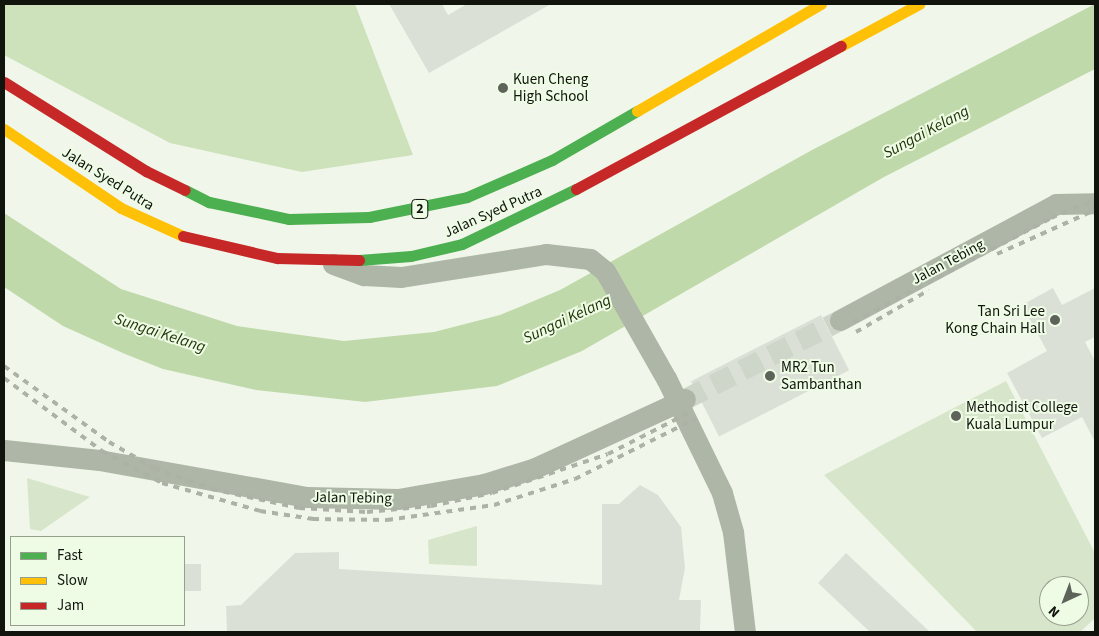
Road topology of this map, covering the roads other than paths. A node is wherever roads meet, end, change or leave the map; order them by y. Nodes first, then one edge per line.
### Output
1 (821, 4) edge
2 (919, 4) edge
3 (4, 82) edge
4 (4, 129) edge
5 (1095, 203) edge
6 (328, 262) junction
7 (840, 320) tunnel mouth
8 (681, 401) junction
9 (4, 450) edge
10 (745, 632) edge

1 - 3 main road, Jalan Syed Putra / 2
2 - 6 main road, Jalan Syed Putra
4 - 6 main road, Jalan Syed Putra
5 - 7 street, Jalan Tebing
6 - 8 street
8 - 9 street, Jalan Tebing
8 - 10 street

